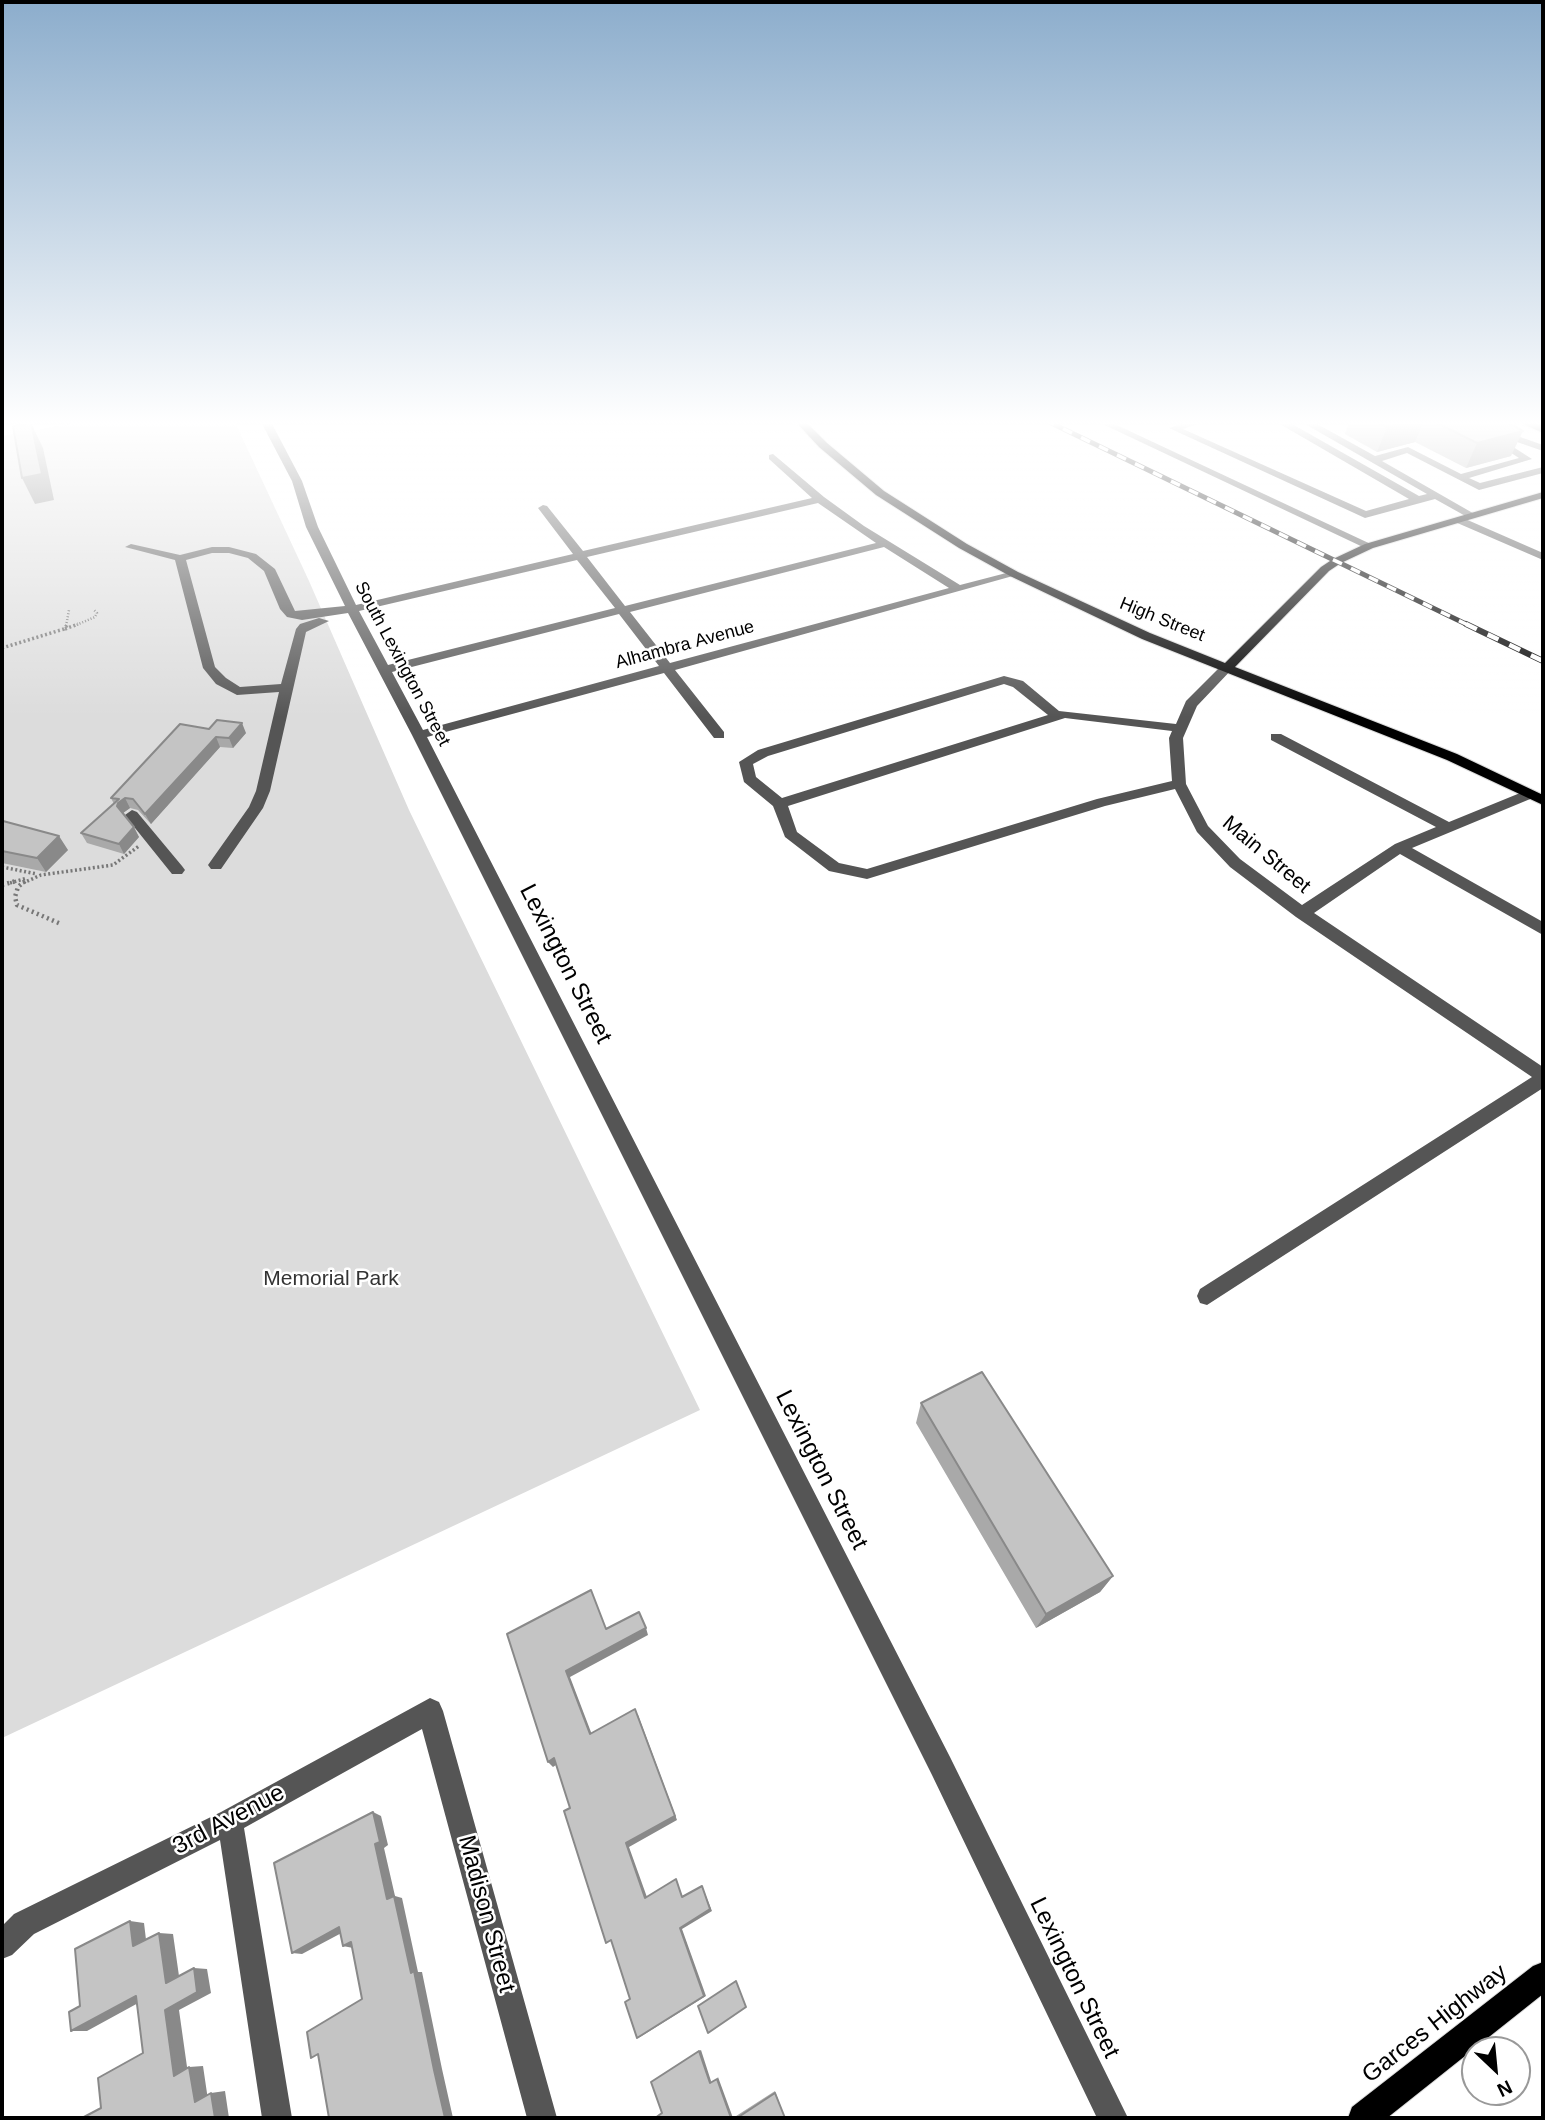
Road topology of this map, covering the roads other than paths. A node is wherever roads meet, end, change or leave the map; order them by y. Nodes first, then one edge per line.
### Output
1 (310, 519) edge
2 (552, 519) edge
3 (735, 519) edge
4 (848, 519) edge
5 (920, 519) edge
6 (1311, 519) edge
7 (1463, 519) edge
8 (1459, 520) junction
9 (884, 544) junction
10 (1369, 546) junction
11 (131, 547) dead end
12 (580, 555) junction
13 (1543, 557) edge
14 (180, 558) junction
15 (1013, 574) junction
16 (960, 589) junction
17 (352, 609) junction
18 (622, 611) junction
19 (1228, 667) junction
20 (667, 668) junction
21 (385, 670) junction
22 (287, 688) junction
23 (1057, 716) junction
24 (1179, 728) junction
25 (419, 735) junction
26 (719, 735) dead end
27 (1276, 737) dead end
28 (1179, 784) junction
29 (1537, 797) edge
30 (780, 804) junction
31 (132, 815) dead end
32 (1448, 827) junction
33 (1400, 847) junction
34 (477, 848) joint
35 (216, 865) dead end
36 (177, 870) dead end
37 (1302, 913) junction
38 (1543, 929) edge
39 (1543, 1078) edge
40 (1207, 1296) dead end
41 (430, 1711) joint
42 (230, 1821) junction
43 (2, 1945) edge
44 (1543, 1976) edge
45 (277, 2118) edge
46 (542, 2118) edge
47 (1113, 2118) edge
48 (1363, 2118) edge

1 - 17 street, South Lexington Street
2 - 12 street
3 - 12 street
4 - 9 street
5 - 15 main road, High Street
6 - 10 street
7 - 8 main road, Main Street
8 - 10 main road, Main Street
8 - 13 street
9 - 16 street
9 - 18 street
10 - 19 main road, Main Street
11 - 14 street
12 - 17 street
12 - 18 street
14 - 17 street
14 - 22 street
15 - 16 street, Alhambra Avenue
15 - 19 main road, High Street
16 - 20 street, Alhambra Avenue
17 - 21 street, South Lexington Street
17 - 22 street
18 - 20 street
18 - 21 street
19 - 24 street, Main Street
19 - 29 main road, High Street
20 - 25 street, Alhambra Avenue
20 - 26 street
21 - 25 street, South Lexington Street
22 - 35 street
23 - 24 street
23 - 30 street
23 - 30 street
24 - 28 street, Main Street
25 - 34 street, South Lexington Street
27 - 32 street
28 - 30 street
28 - 37 street, Main Street
29 - 32 street
31 - 36 street
32 - 33 street
33 - 37 street
33 - 38 street
34 - 47 street, Lexington Street
37 - 39 street, Main Street
39 - 40 street
41 - 42 street, 3rd Avenue
41 - 46 street, Madison Street
42 - 43 street, 3rd Avenue
42 - 45 street
44 - 48 main road, Garces Highway

